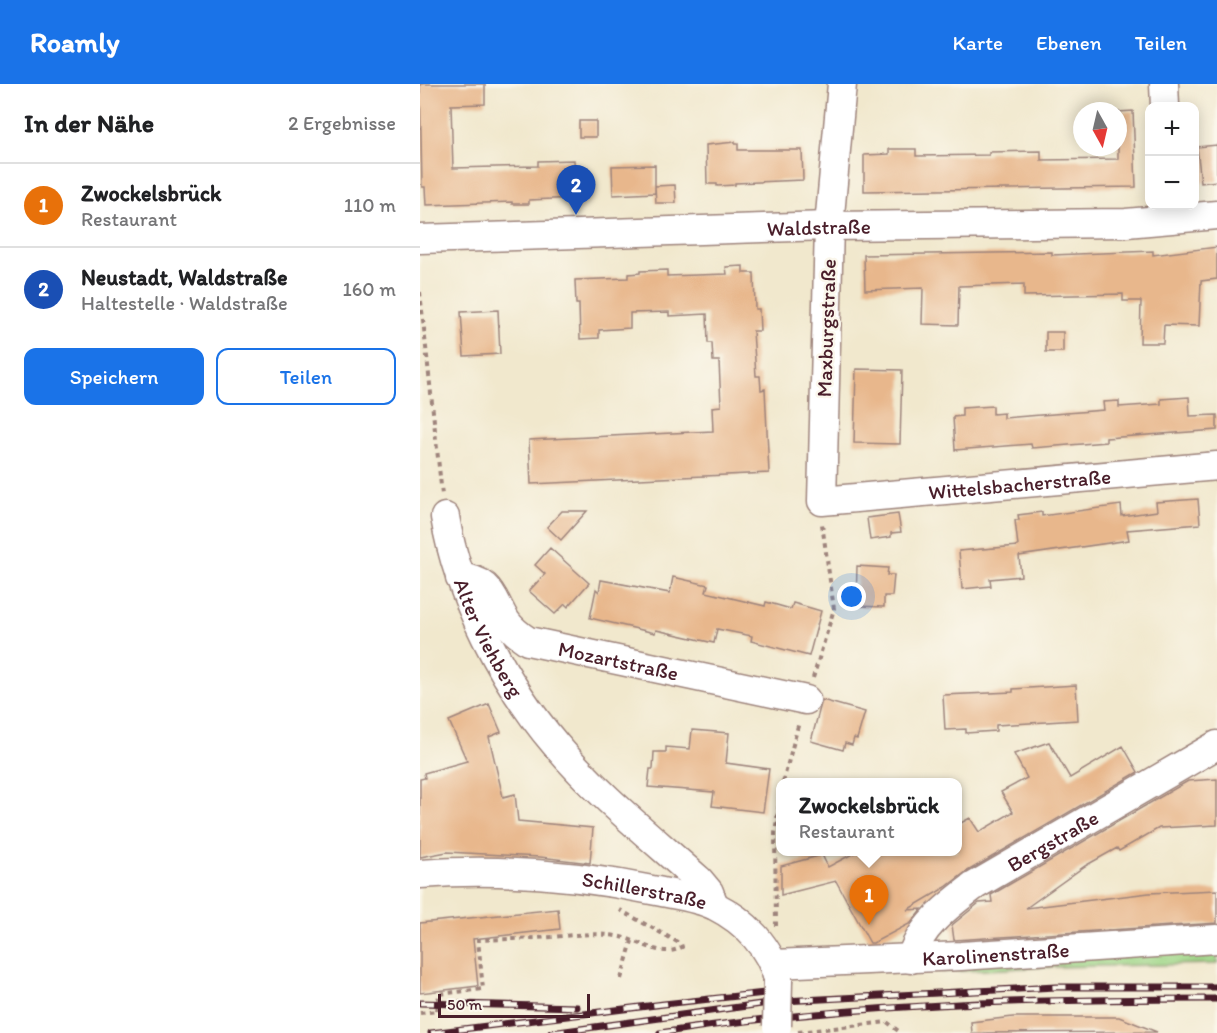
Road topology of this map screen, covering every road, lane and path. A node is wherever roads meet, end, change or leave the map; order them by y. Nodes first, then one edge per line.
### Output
1 (842, 84) edge
2 (1164, 84) edge
3 (1165, 102) edge
4 (1172, 212) edge
5 (1217, 215) edge
6 (829, 226) junction
7 (420, 239) edge
8 (420, 292) edge
9 (1217, 466) edge
10 (822, 514) junction
11 (445, 517) joint
12 (460, 578) junction
13 (795, 698) junction
14 (1217, 745) edge
15 (784, 778) edge
16 (776, 826) edge
17 (420, 874) edge
18 (714, 905) junction
19 (614, 906) dead end
20 (777, 925) dead end
21 (1217, 939) edge
22 (632, 940) junction
23 (911, 959) junction
24 (776, 972) junction
25 (621, 979) dead end
26 (420, 1013) edge
27 (783, 1030) edge
28 (901, 1033) edge

1 - 6 street, Maxburgstraße
2 - 3 street
4 - 5 street, Waldstraße
4 - 6 street, Waldstraße
6 - 7 street, Waldstraße
6 - 10 street, Maxburgstraße
8 - 11 path
9 - 10 street, Wittelsbacherstraße
10 - 13 path
11 - 12 street, Alter Viehberg
12 - 13 street, Mozartstraße
12 - 18 street, Alter Viehberg
13 - 15 path
14 - 23 street, Bergstraße
16 - 20 path
17 - 18 street, Schillerstraße
18 - 24 street, Schillerstraße
19 - 22 path
21 - 23 street, Karolinenstraße
22 - 25 path
22 - 26 path
23 - 24 street, Karolinenstraße
24 - 27 street, bridge
27 - 28 path

